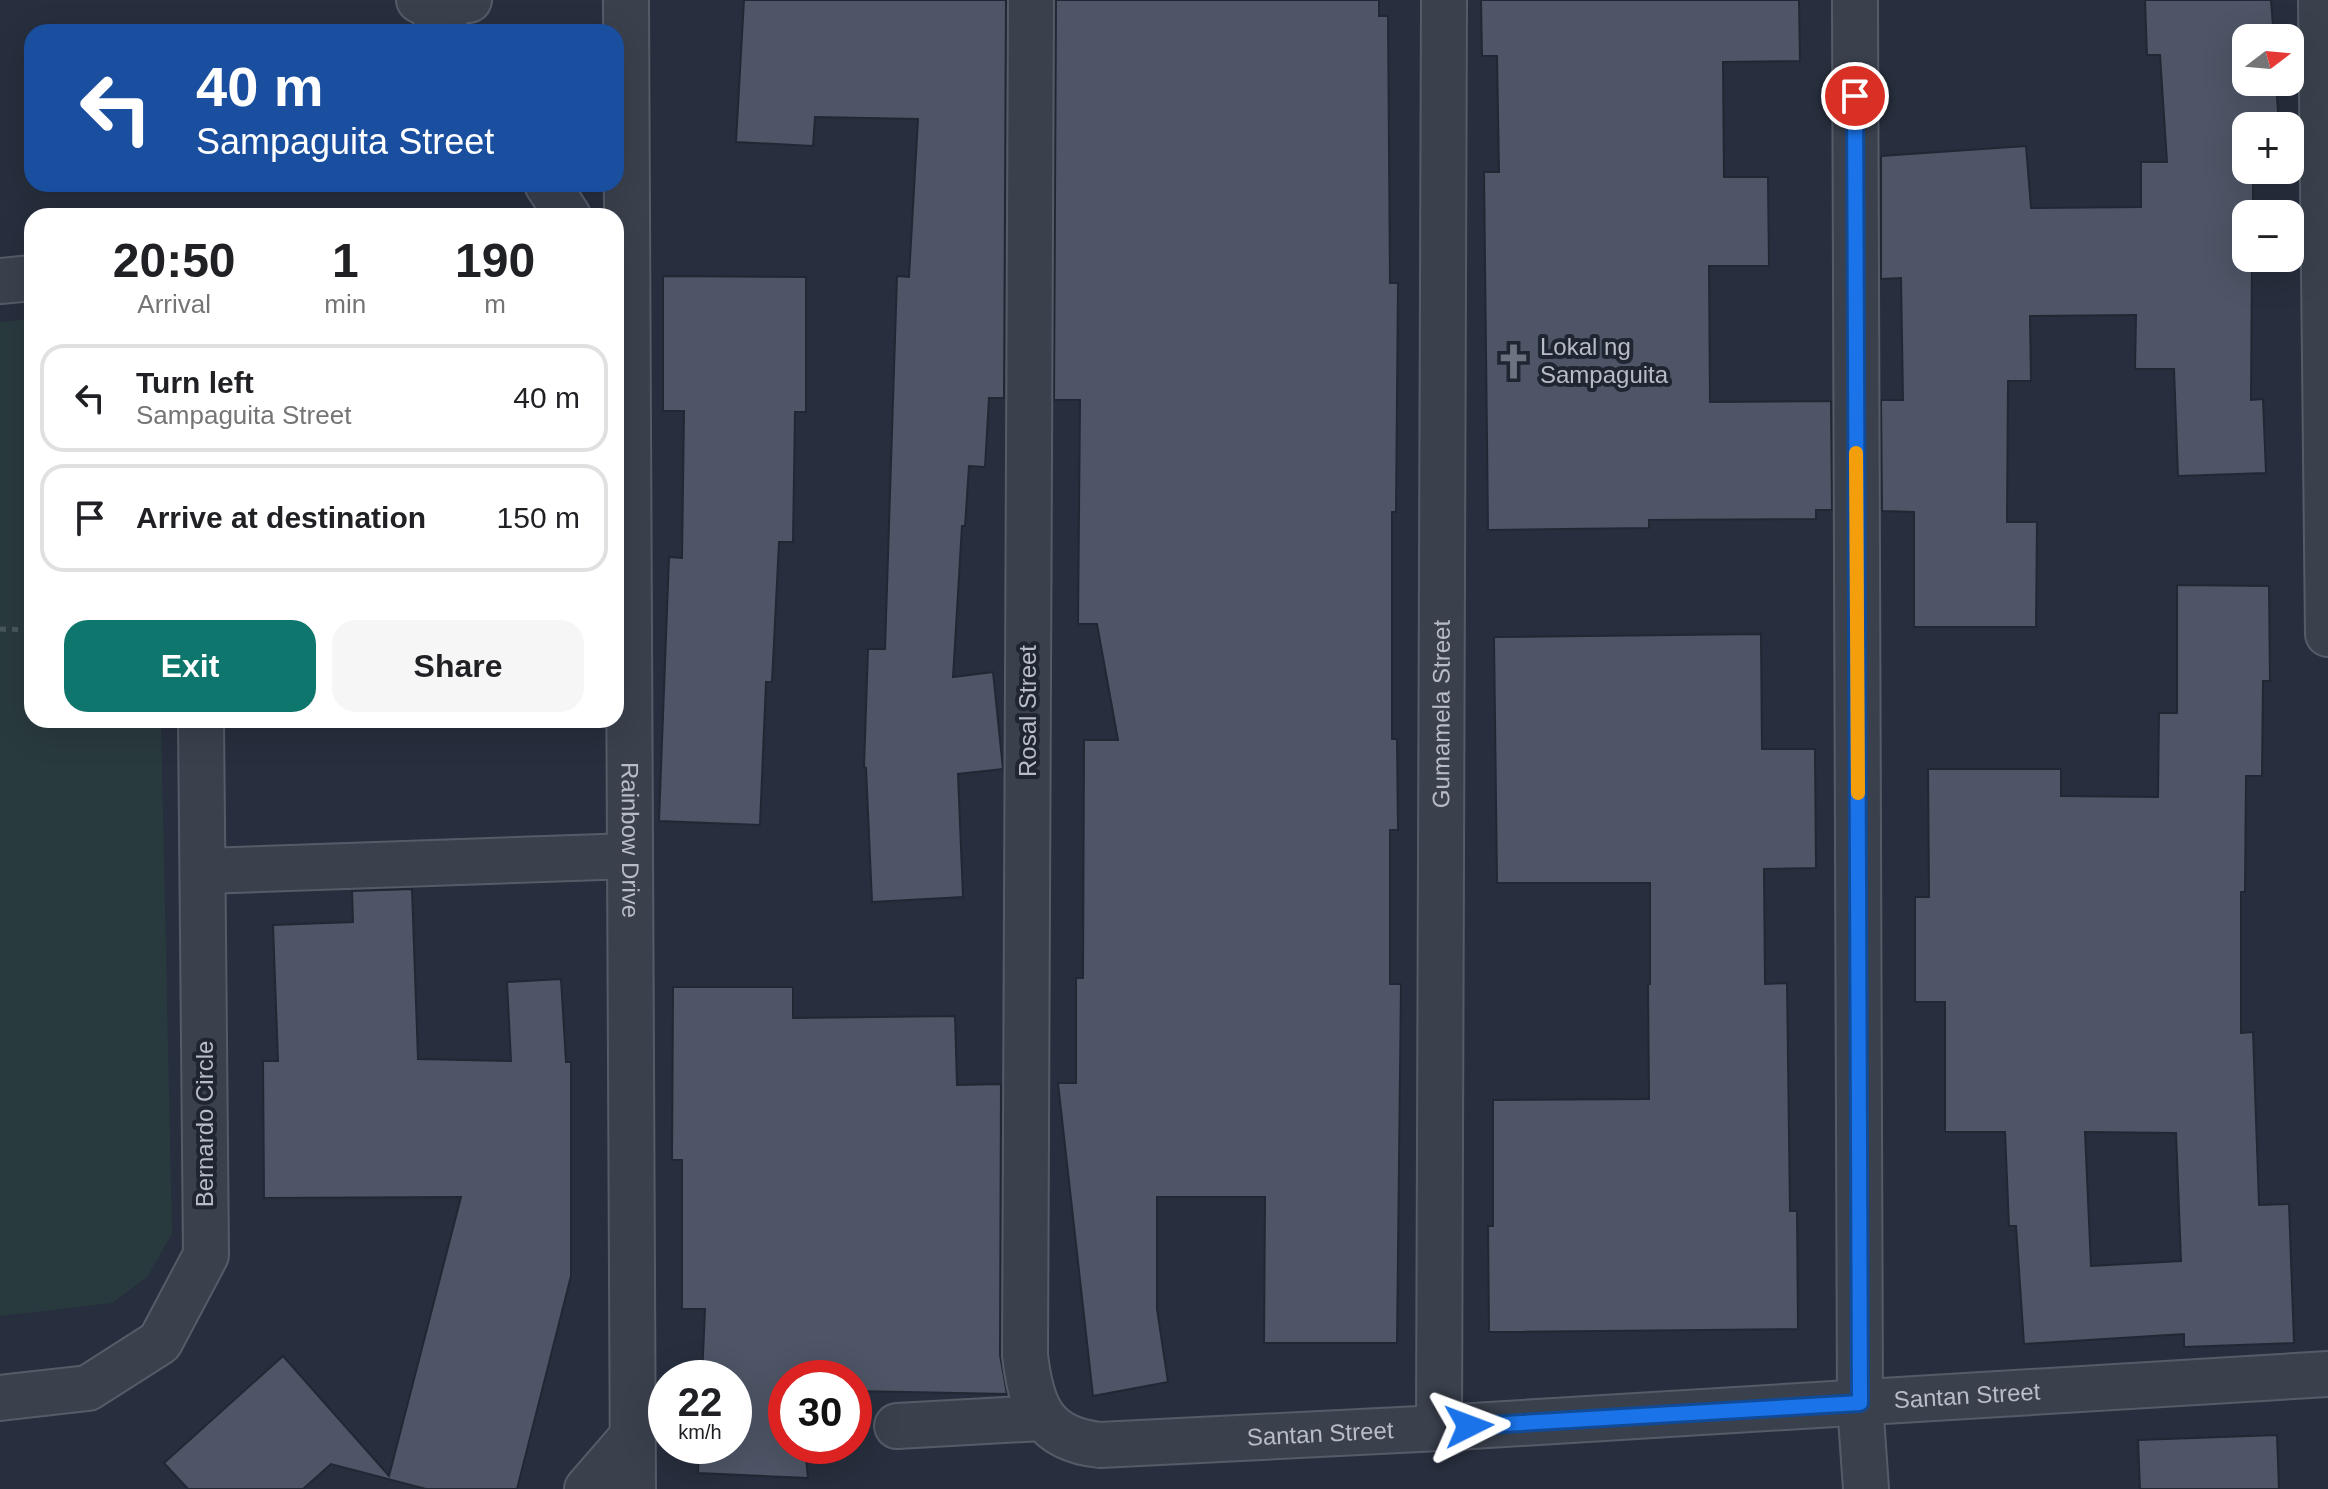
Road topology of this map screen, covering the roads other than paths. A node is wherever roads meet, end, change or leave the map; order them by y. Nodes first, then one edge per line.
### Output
1 (626, 0) edge
2 (1031, 0) edge
3 (1444, 0) edge
4 (1855, 0) edge
5 (2321, 0) edge
6 (624, 148) edge
7 (24, 279) edge
8 (0, 281) edge
9 (624, 437) edge
10 (2328, 634) edge
11 (201, 728) edge
12 (630, 856) junction
13 (204, 871) junction
14 (2328, 1374) edge
15 (0, 1398) edge
16 (1860, 1403) junction
17 (1042, 1418) junction
18 (897, 1426) dead end
19 (1439, 1428) junction
20 (632, 1437) junction
21 (587, 1489) edge
22 (633, 1489) edge
23 (1866, 1489) edge

1 - 6 street, Rainbow Drive
2 - 17 street, Rosal Street
3 - 19 street, Gumamela Street
4 - 16 street
5 - 10 street
7 - 8 street
9 - 12 street, Rainbow Drive
11 - 13 street, Bernardo Circle
12 - 13 street
12 - 20 street, Rainbow Drive
13 - 15 street, Bernardo Circle
14 - 16 street, Santan Street
16 - 19 street, Santan Street
16 - 23 street
17 - 18 street
17 - 19 street, Santan Street
20 - 21 street
20 - 22 street, Rainbow Drive

